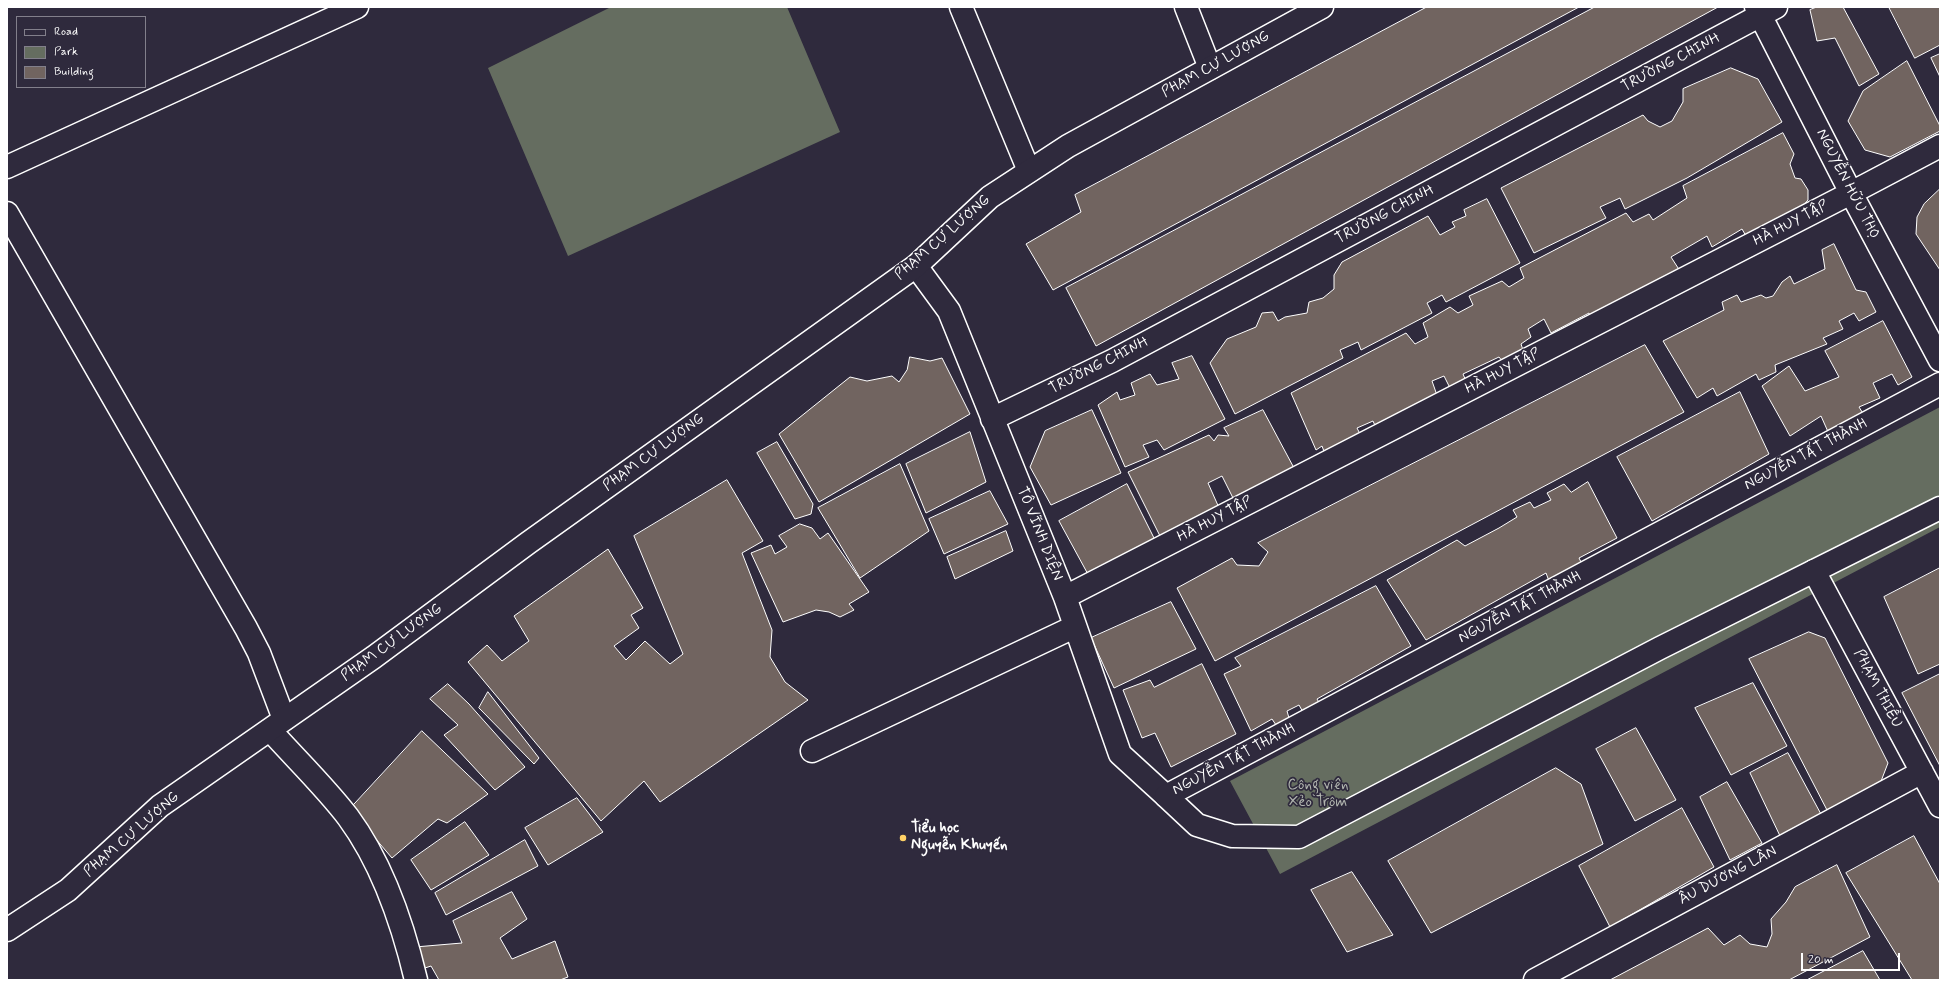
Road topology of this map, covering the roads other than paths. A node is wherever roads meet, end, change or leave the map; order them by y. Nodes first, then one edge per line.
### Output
1 (357, 7) edge
2 (961, 7) edge
3 (1186, 7) edge
4 (1322, 7) edge
5 (1764, 10) edge
6 (1210, 68) junction
7 (1940, 146) edge
8 (7, 167) edge
9 (1029, 172) junction
10 (1851, 193) junction
11 (7, 213) edge
12 (916, 266) junction
13 (1940, 360) edge
14 (1940, 384) edge
15 (992, 419) junction
16 (1940, 508) edge
17 (1814, 571) junction
18 (1065, 597) junction
19 (1074, 627) junction
20 (277, 724) junction
21 (812, 751) dead end
22 (1922, 772) junction
23 (1166, 796) junction
24 (1940, 806) edge
25 (7, 930) edge
26 (416, 980) edge
27 (1535, 980) edge

1 - 8 street
2 - 9 street
3 - 6 street
4 - 6 street, PHẠM CỰ LƯỢNG
5 - 10 street, NGUYỄN HỮU THỌ
5 - 15 street, TRƯỜNG CHINH
6 - 9 street, PHẠM CỰ LƯỢNG
7 - 10 street, HÀ HUY TẬP
9 - 12 street, PHẠM CỰ LƯỢNG
10 - 13 street, NGUYỄN HỮU THỌ
10 - 18 street, HÀ HUY TẬP
11 - 20 street
12 - 15 street, TÔ VĨNH DIỆN
12 - 20 street, PHẠM CỰ LƯỢNG
14 - 23 street, NGUYỄN TẤT THÀNH
15 - 18 street, TÔ VĨNH DIỆN
16 - 17 street, NGUYỄN TẤT THÀNH
17 - 22 street, PHẠM THIỀU
17 - 23 street, NGUYỄN TẤT THÀNH
18 - 19 street, TÔ VĨNH DIỆN
19 - 21 street
19 - 23 street, TÔ VĨNH DIỆN
20 - 25 street, PHẠM CỰ LƯỢNG
20 - 26 street
22 - 24 street, PHẠM THIỀU
22 - 27 street, ÂU DƯƠNG LÂN

